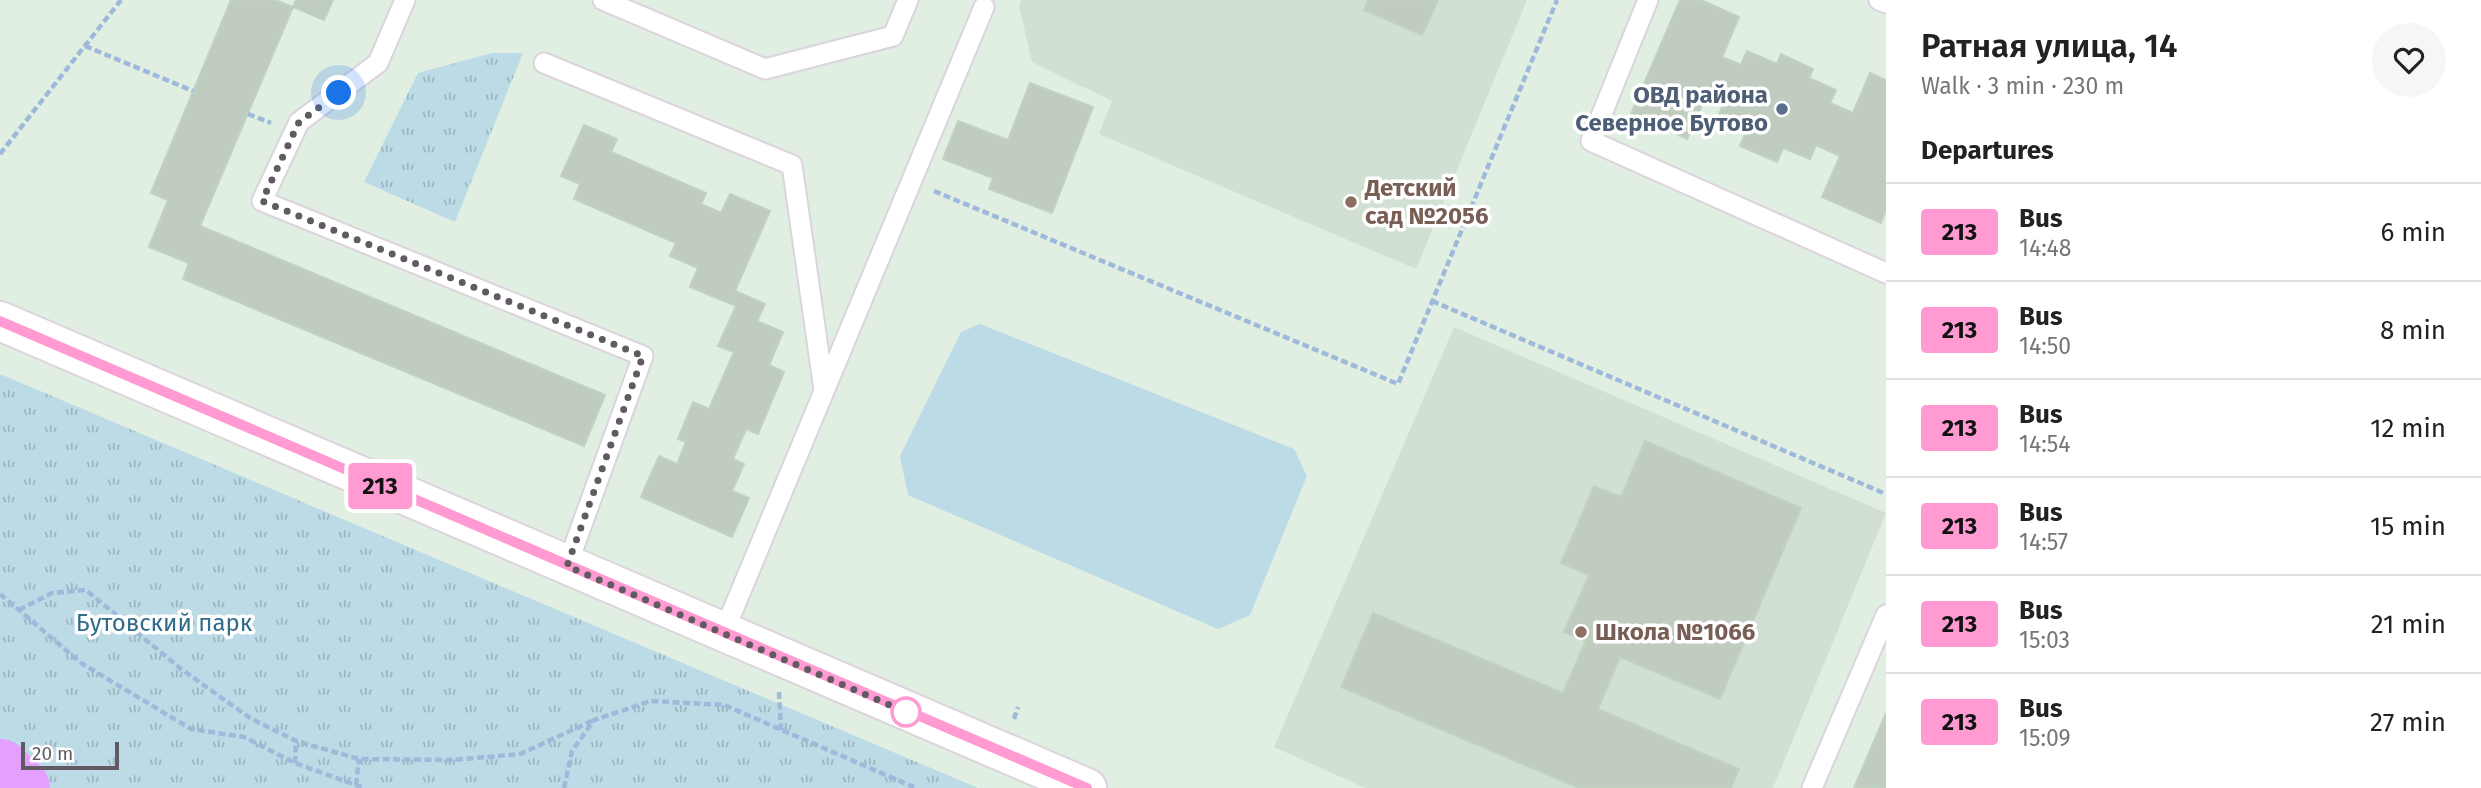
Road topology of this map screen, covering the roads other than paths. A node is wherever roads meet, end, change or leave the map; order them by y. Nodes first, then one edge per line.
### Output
1 (405, 0) edge
2 (603, 0) edge
3 (908, 0) edge
4 (1648, 0) edge
5 (1879, 0) edge
6 (1886, 3) edge
7 (984, 6) dead end
8 (544, 63) dead end
9 (1886, 273) edge
10 (0, 321) edge
11 (824, 390) junction
12 (567, 566) junction
13 (1886, 615) edge
14 (723, 634) junction
15 (1087, 788) edge
16 (1812, 788) edge

1 - 12 lane
2 - 3 lane
4 - 9 lane
5 - 6 lane
7 - 11 lane
8 - 11 lane
10 - 12 street
11 - 14 lane
12 - 14 street
13 - 16 lane
14 - 15 street

